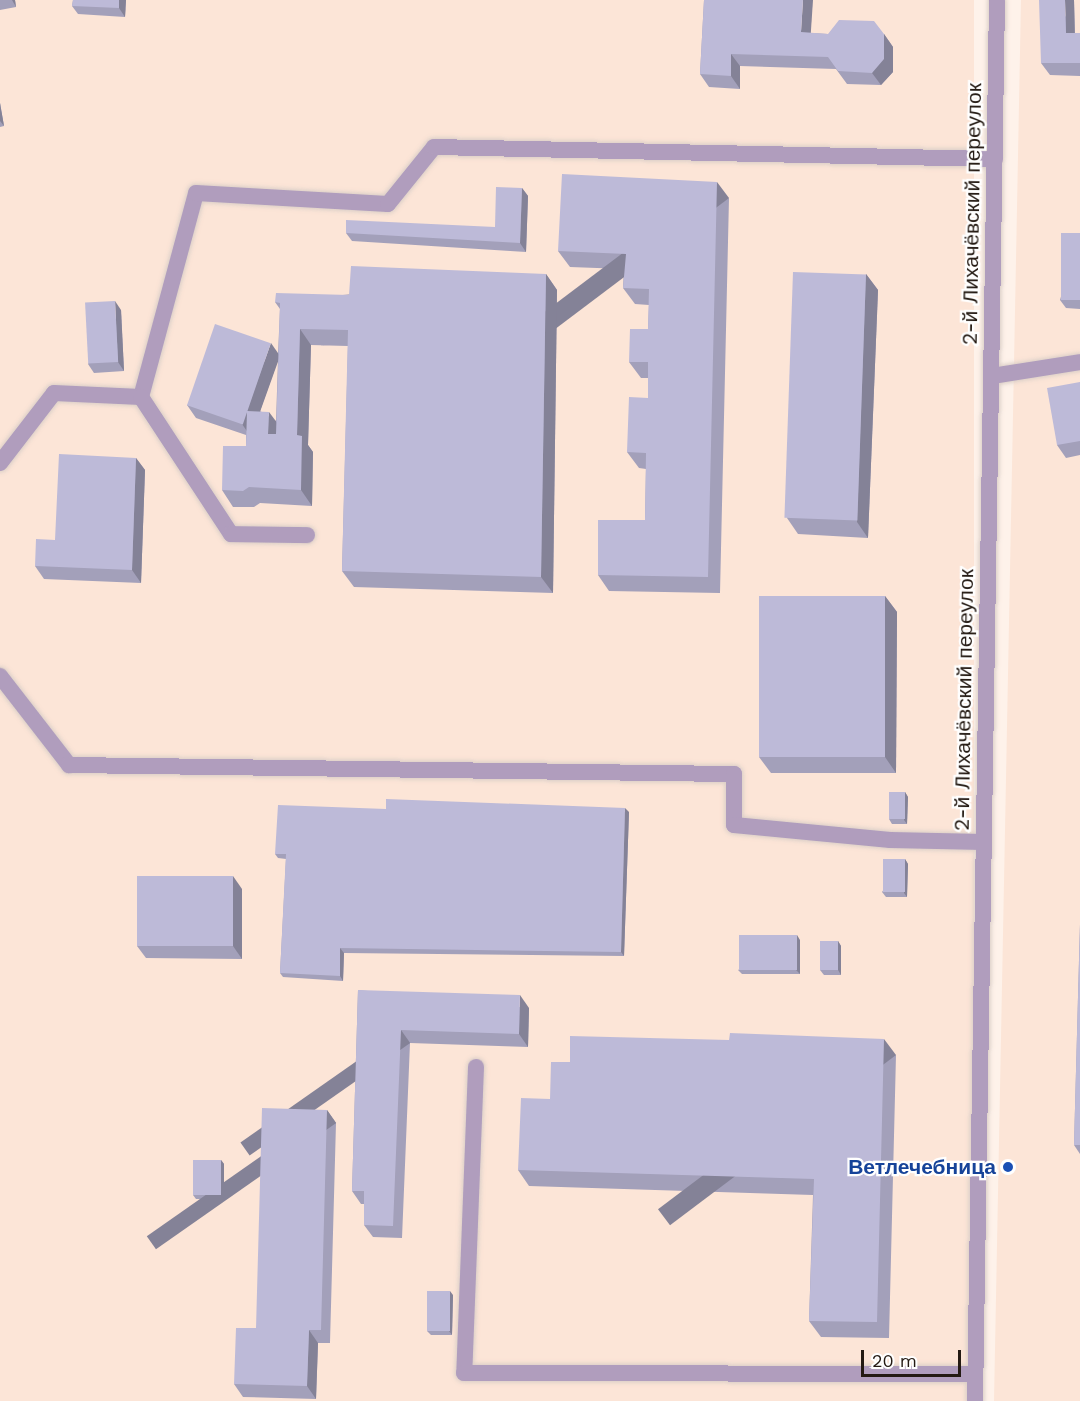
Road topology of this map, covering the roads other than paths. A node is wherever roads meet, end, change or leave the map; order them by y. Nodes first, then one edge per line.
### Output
1 (997, 0) edge
2 (995, 159) junction
3 (1080, 362) edge
4 (992, 376) junction
5 (141, 397) junction
6 (0, 463) edge
7 (307, 535) dead end
8 (0, 676) edge
9 (984, 842) junction
10 (476, 1067) dead end
11 (975, 1374) junction
12 (975, 1401) edge

1 - 2 street, 2-й Лихачёвский переулок
2 - 4 street, 2-й Лихачёвский переулок
2 - 5 street
3 - 4 street
4 - 9 street, 2-й Лихачёвский переулок
5 - 6 street
5 - 7 street
8 - 9 street
9 - 11 street, 2-й Лихачёвский переулок
10 - 11 street
11 - 12 street, 2-й Лихачёвский переулок

